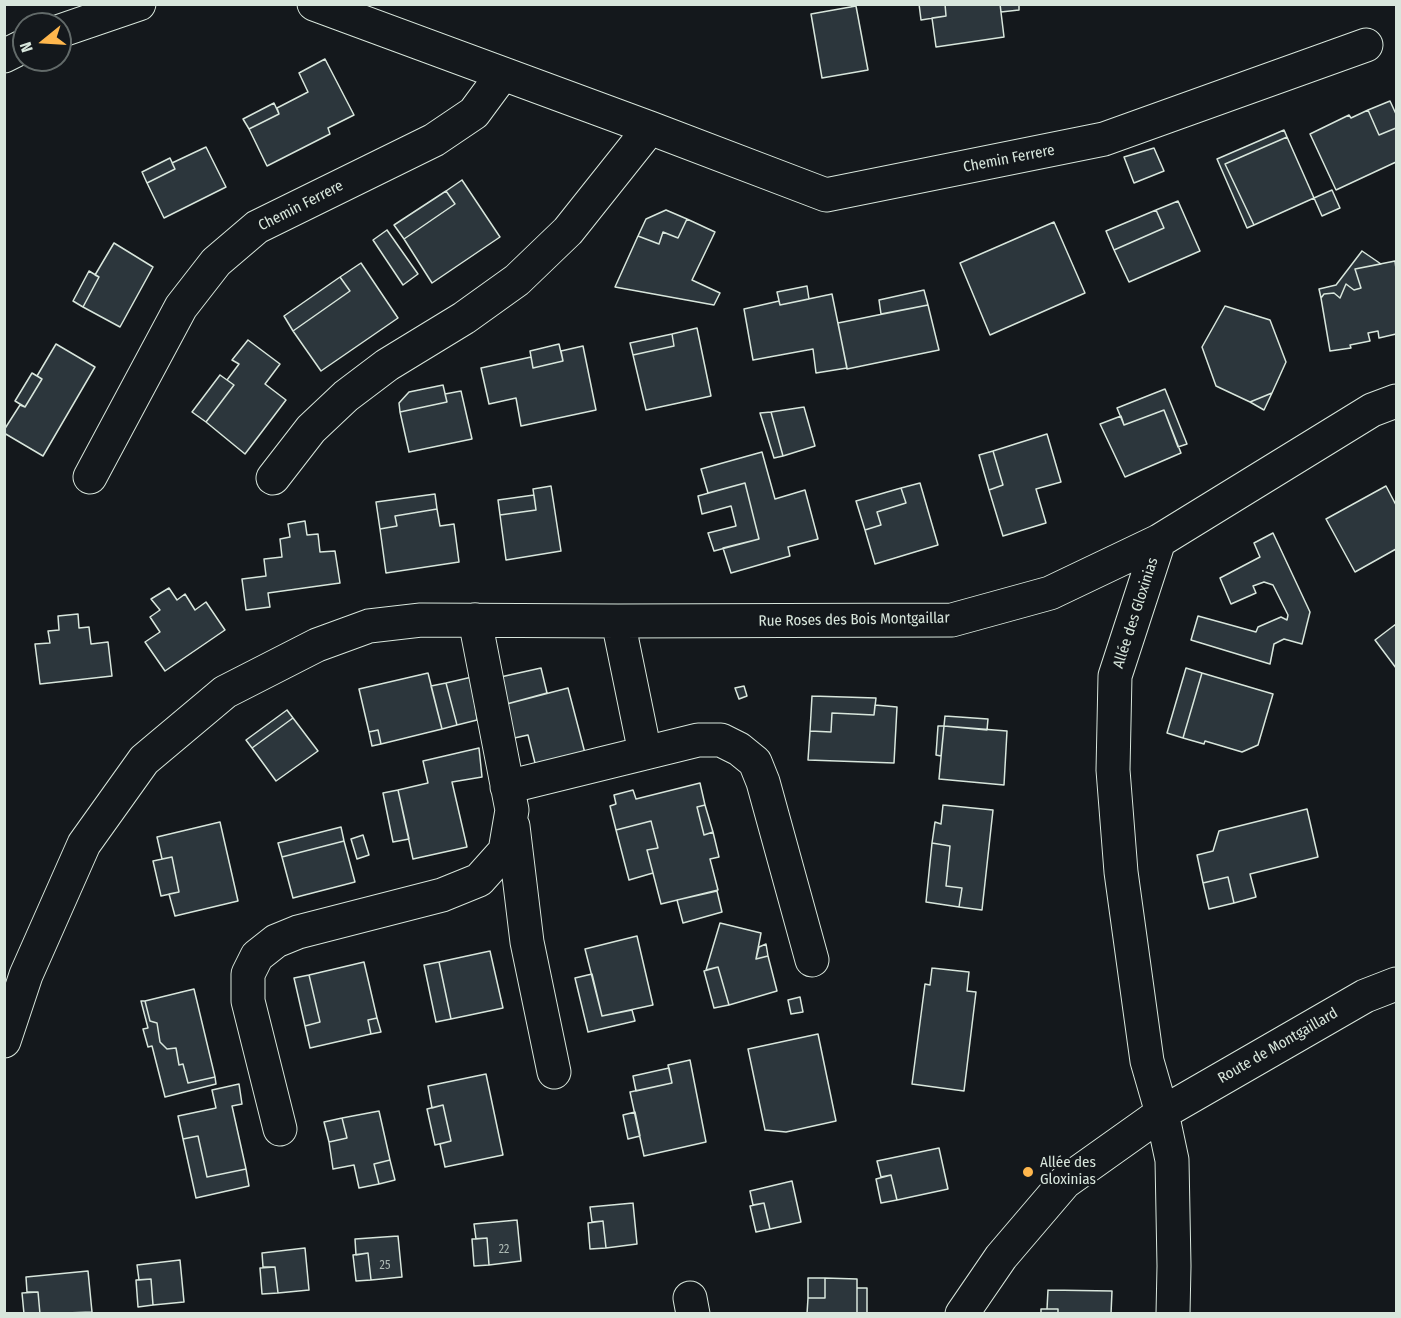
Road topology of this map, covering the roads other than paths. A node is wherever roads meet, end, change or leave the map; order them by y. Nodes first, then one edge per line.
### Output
1 (139, 4) edge
2 (314, 4) edge
3 (72, 27) edge
4 (1366, 45) dead end
5 (502, 75) junction
6 (650, 128) junction
7 (1396, 401) edge
8 (90, 477) dead end
9 (273, 478) dead end
10 (1159, 541) junction
11 (475, 620) junction
12 (618, 621) junction
13 (645, 753) junction
14 (510, 799) junction
15 (812, 960) dead end
16 (1396, 984) edge
17 (4, 1041) edge
18 (554, 1072) dead end
19 (1162, 1113) junction
20 (280, 1129) dead end
21 (962, 1314) edge
22 (1173, 1314) edge

1 - 3 street
2 - 5 street, Chemin Ferrere
4 - 6 street, Chemin Ferrere
5 - 6 street, Chemin Ferrere
5 - 8 street, Chemin Ferrere
6 - 9 street
7 - 10 street, Rue Roses des Bois Montgaillar
10 - 12 street, Rue Roses des Bois Montgaillar
10 - 19 street, Allée des Gloxinias
11 - 12 street, Rue Roses des Bois Montgaillar
11 - 14 street
11 - 17 street, Rue Roses des Bois Montgaillar
12 - 13 street
13 - 14 street
13 - 15 street
14 - 18 street
14 - 20 street
16 - 19 street, Route de Montgaillard
19 - 21 street, Route de Montgaillard
19 - 22 street, Allée des Gloxinias

